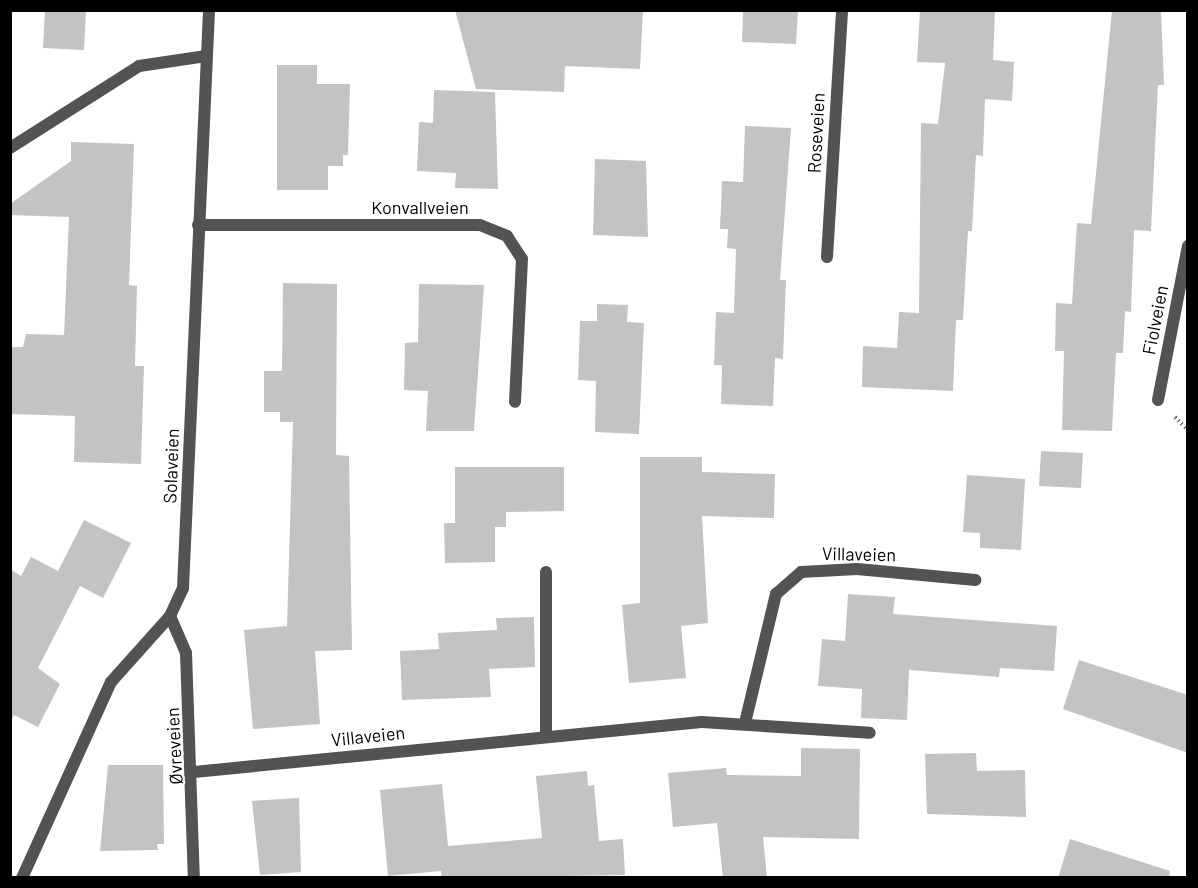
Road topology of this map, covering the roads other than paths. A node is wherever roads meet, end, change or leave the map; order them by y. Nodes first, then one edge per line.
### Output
1 (209, 10) edge
2 (842, 10) edge
3 (206, 56) junction
4 (10, 148) edge
5 (198, 225) junction
6 (1188, 246) edge
7 (827, 257) dead end
8 (1158, 400) dead end
9 (515, 402) dead end
10 (546, 572) dead end
11 (975, 580) dead end
12 (170, 616) junction
13 (745, 723) junction
14 (870, 733) dead end
15 (546, 736) junction
16 (194, 772) junction
17 (22, 878) edge
18 (194, 878) edge

1 - 3 street, Solaveien
2 - 7 street, Roseveien
3 - 4 street
3 - 5 street, Solaveien
5 - 9 street, Konvallveien
5 - 12 street, Solaveien
6 - 8 street, Fiolveien
10 - 15 street
11 - 13 street, Villaveien
12 - 16 street, Øvreveien
12 - 17 street, Solaveien
13 - 14 street, Villaveien
13 - 15 street, Villaveien
15 - 16 street, Villaveien
16 - 18 street, Øvreveien

